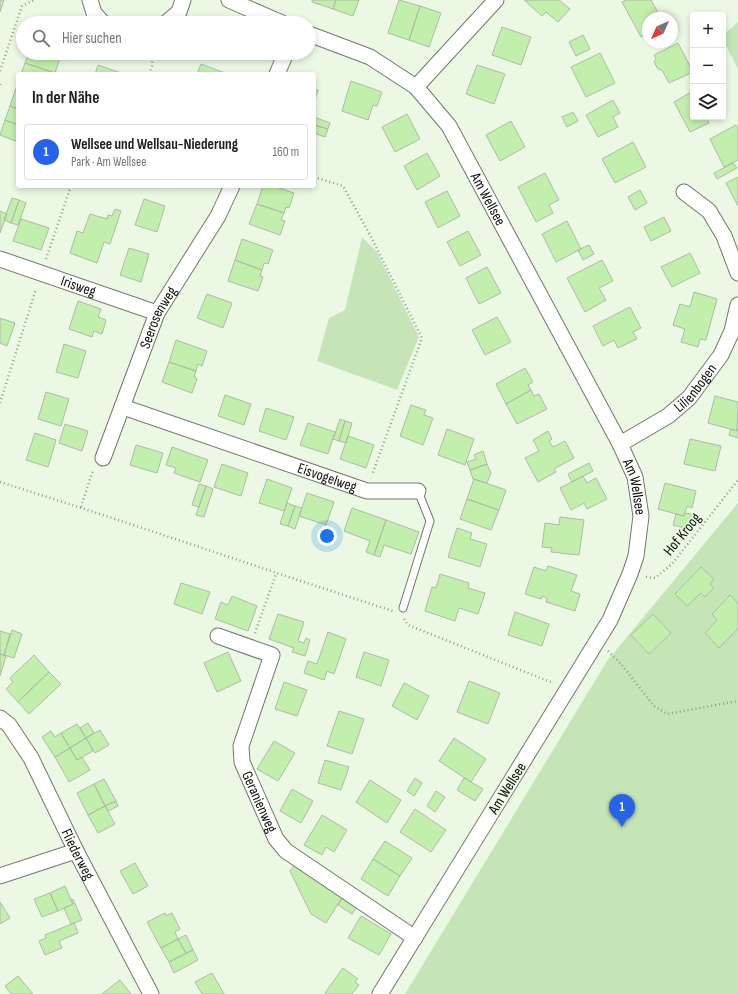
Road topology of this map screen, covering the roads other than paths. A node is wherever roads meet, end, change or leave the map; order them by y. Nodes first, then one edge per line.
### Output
1 (90, 0) edge
2 (183, 0) edge
3 (229, 0) edge
4 (496, 0) edge
5 (97, 16) edge
6 (174, 16) edge
7 (266, 16) edge
8 (316, 37) edge
9 (283, 60) edge
10 (278, 72) edge
11 (416, 87) junction
12 (231, 188) edge
13 (684, 192) dead end
14 (0, 259) edge
15 (738, 273) edge
16 (738, 305) edge
17 (157, 314) junction
18 (123, 407) junction
19 (620, 444) junction
20 (103, 458) road end
21 (418, 491) joint
22 (402, 611) road end
23 (218, 636) dead end
24 (0, 718) edge
25 (76, 851) junction
26 (0, 876) edge
27 (415, 938) junction
28 (151, 994) edge
29 (380, 994) edge

1 - 5 street
2 - 6 street
3 - 7 street
4 - 11 street
8 - 11 street, Am Wellsee
9 - 10 street
11 - 19 street, Am Wellsee
12 - 17 street, Seerosenweg
13 - 15 street
14 - 17 street, Irisweg
16 - 19 street, Lilienbogen
17 - 18 street, Seerosenweg
18 - 20 street, Seerosenweg
18 - 21 street, Eisvogelweg
19 - 27 street, Am Wellsee
21 - 22 lane, Eisvogelweg
23 - 27 street, Geranienweg
24 - 25 street, Fliederweg
25 - 26 street
25 - 28 street, Fliederweg
27 - 29 street, Am Wellsee

